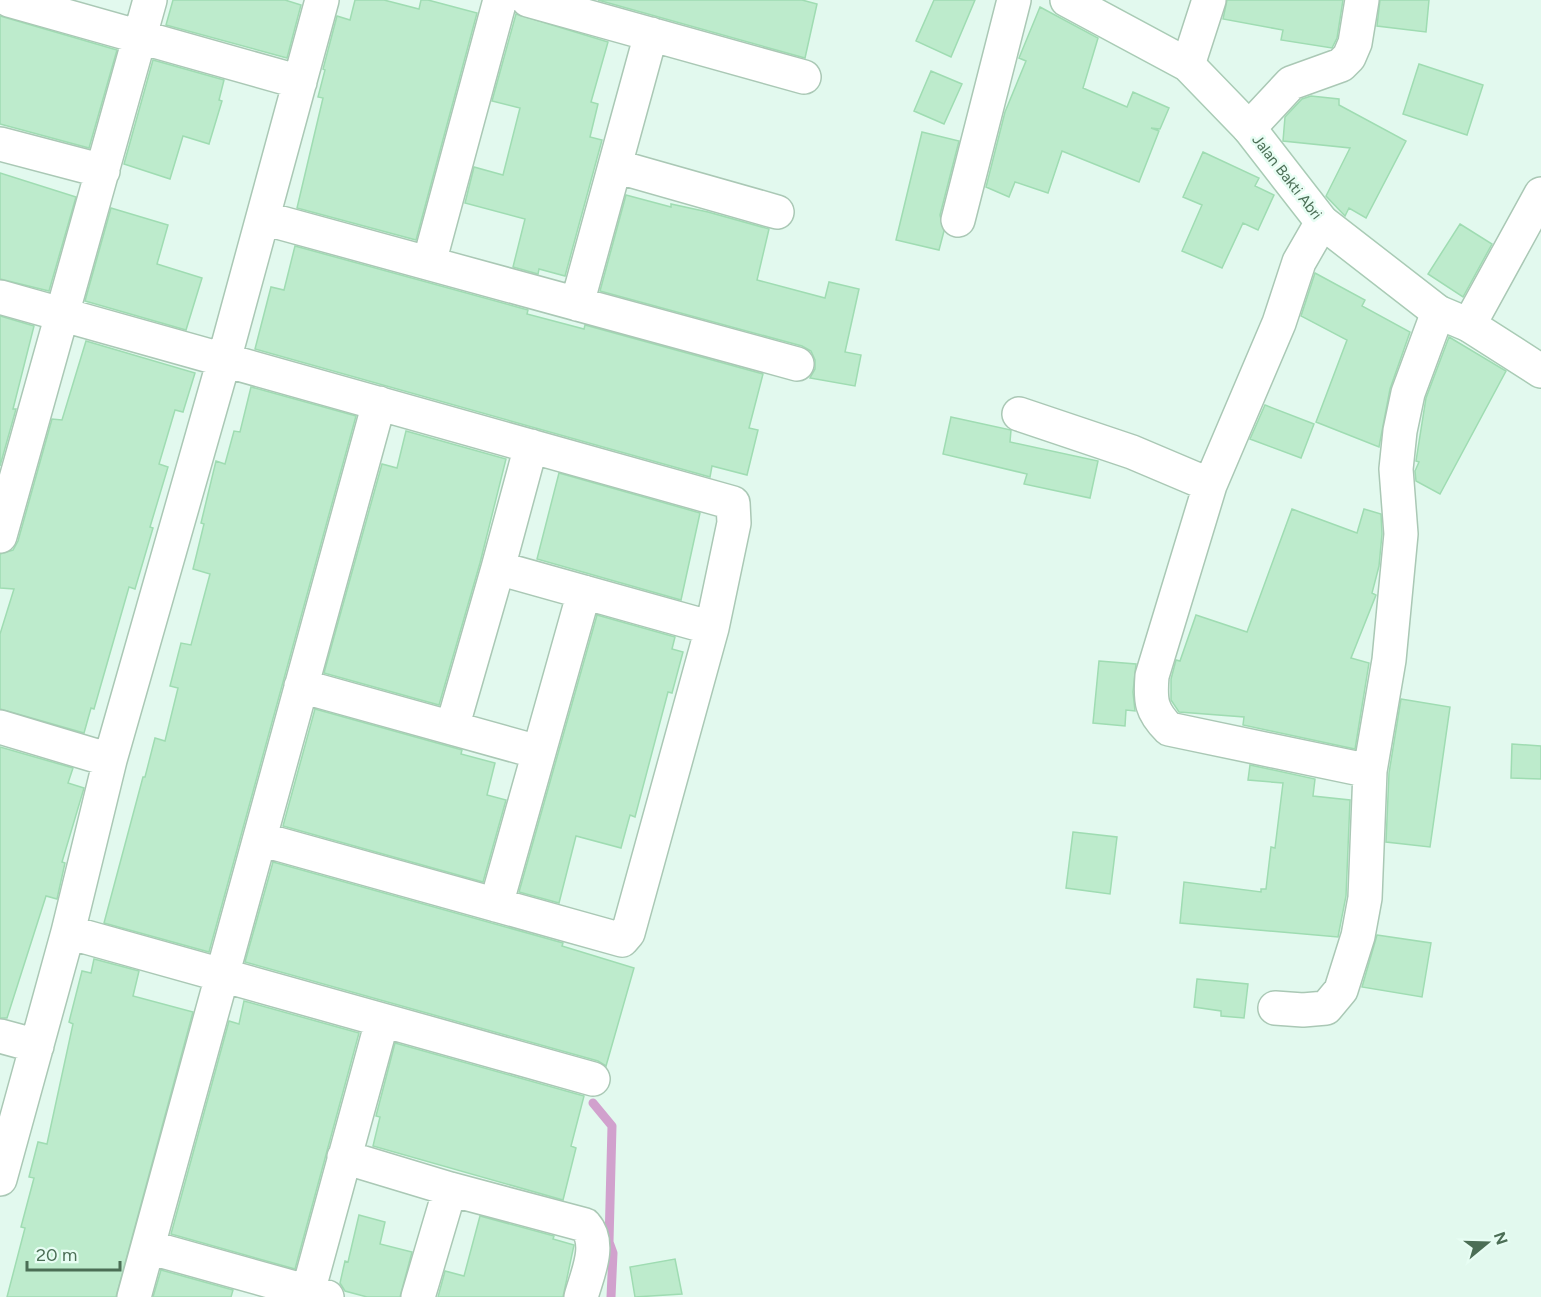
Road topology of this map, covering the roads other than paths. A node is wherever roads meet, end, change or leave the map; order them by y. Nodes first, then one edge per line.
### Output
1 (9, 0) edge
2 (150, 0) edge
3 (322, 0) edge
4 (500, 0) edge
5 (528, 0) edge
6 (1014, 0) edge
7 (1067, 0) edge
8 (1209, 0) edge
9 (1362, 0) edge
10 (651, 34) junction
11 (140, 37) junction
12 (1188, 65) junction
13 (804, 77) dead end
14 (300, 82) junction
15 (1249, 128) junction
16 (0, 144) edge
17 (615, 166) junction
18 (102, 171) junction
19 (1541, 194) edge
20 (777, 212) dead end
21 (263, 218) junction
22 (958, 220) dead end
23 (1322, 222) junction
24 (429, 263) junction
25 (0, 297) edge
26 (577, 304) junction
27 (1438, 312) junction
28 (62, 315) junction
29 (1469, 325) junction
30 (224, 360) junction
31 (797, 364) dead end
32 (1541, 371) edge
33 (379, 403) junction
34 (1019, 414) dead end
35 (531, 446) junction
36 (1210, 485) junction
37 (0, 536) edge
38 (498, 568) junction
39 (584, 592) junction
40 (712, 628) junction
41 (301, 686) junction
42 (0, 728) edge
43 (452, 728) junction
44 (538, 752) junction
45 (110, 760) junction
46 (1370, 771) junction
47 (260, 838) junction
48 (496, 905) junction
49 (68, 932) junction
50 (222, 975) junction
51 (1275, 1008) dead end
52 (382, 1021) junction
53 (0, 1036) edge
54 (37, 1046) junction
55 (593, 1079) dead end
56 (344, 1157) junction
57 (0, 1179) edge
58 (450, 1189) junction
59 (148, 1247) junction
60 (317, 1294) edge
61 (134, 1297) edge
62 (418, 1297) edge
63 (581, 1297) edge

1 - 11 street
2 - 11 street
3 - 14 street
4 - 24 street
5 - 10 street
6 - 22 street
7 - 12 street, Jalan Bakti Abri
8 - 12 street
9 - 15 street
10 - 13 street
10 - 17 street
11 - 14 street
11 - 18 street
12 - 15 street, Jalan Bakti Abri
14 - 21 street
15 - 23 street, Jalan Bakti Abri
16 - 18 street
17 - 20 street
17 - 26 street
18 - 28 street
19 - 29 street
21 - 24 street
21 - 30 street
23 - 27 street, Jalan Bakti Abri
23 - 36 street
24 - 26 street
25 - 28 street
26 - 31 street
27 - 29 street, Jalan Bakti Abri
27 - 46 street
28 - 30 street
28 - 37 street
29 - 32 street, Jalan Bakti Abri
30 - 33 street
30 - 45 street
33 - 35 street
33 - 41 street
34 - 36 street
35 - 38 street
35 - 40 street
36 - 46 street
38 - 39 street
38 - 43 street
39 - 40 street
39 - 44 street
40 - 48 street
41 - 43 street
41 - 47 street
42 - 45 street
43 - 44 street
44 - 48 street
45 - 49 street
46 - 51 street
47 - 48 street
47 - 50 street
49 - 50 street
49 - 54 street
50 - 52 street
50 - 59 street
52 - 55 street
52 - 56 street
53 - 54 street
54 - 57 street
56 - 58 street
56 - 60 street
58 - 62 street
58 - 63 street
59 - 60 street
59 - 61 street

